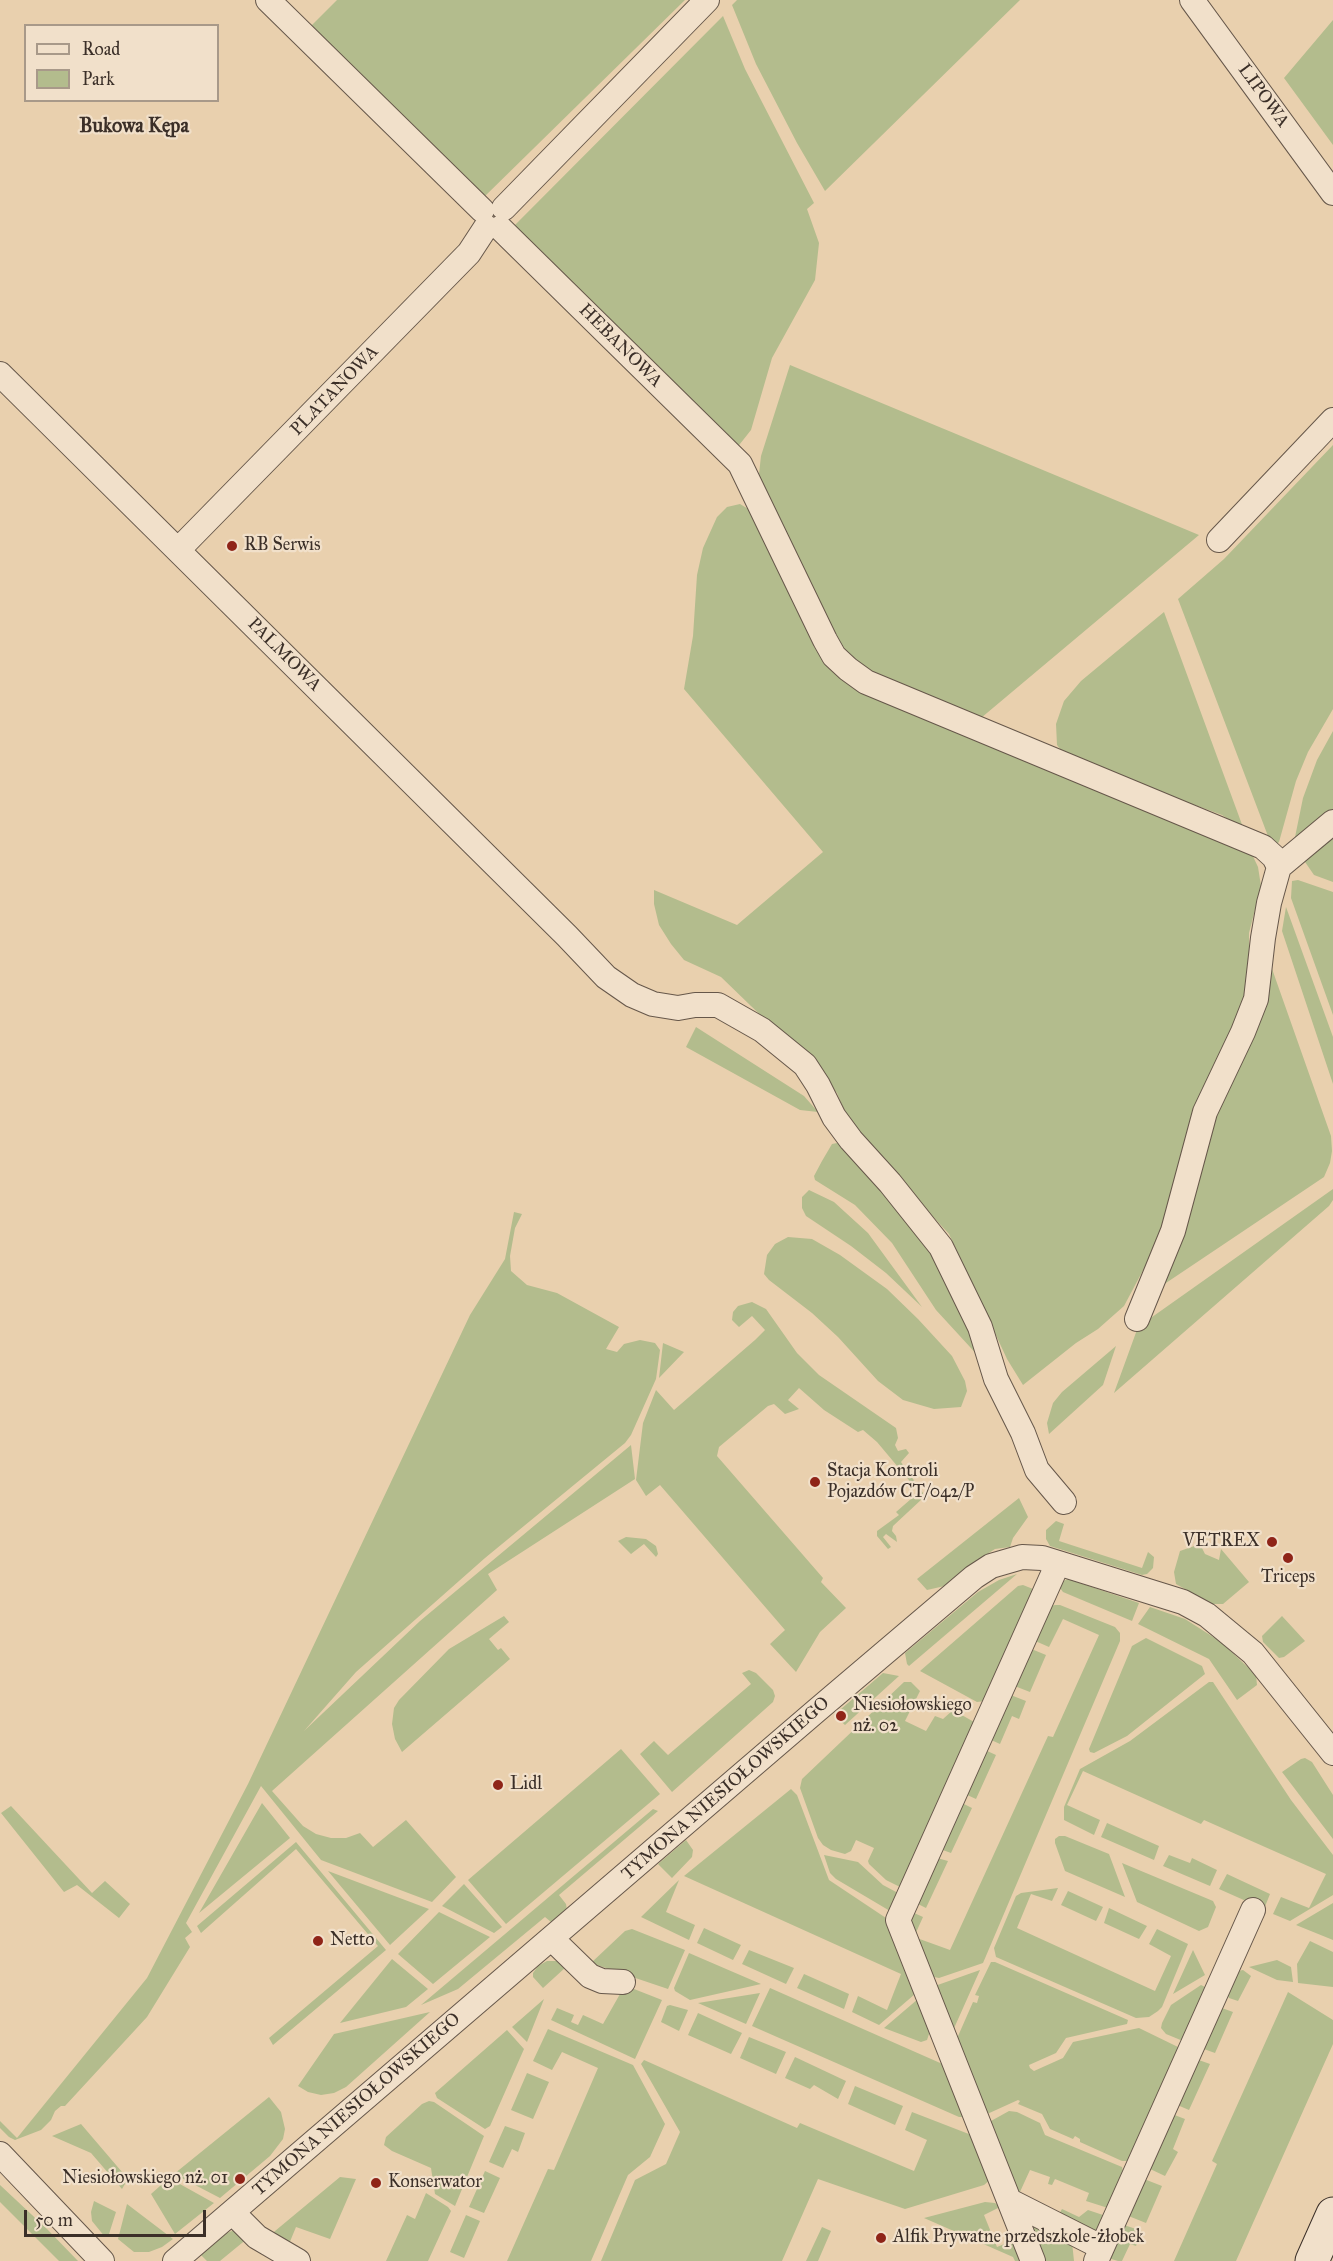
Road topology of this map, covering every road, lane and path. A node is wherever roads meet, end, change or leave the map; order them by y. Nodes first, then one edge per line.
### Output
1 (268, 0) edge
2 (707, 0) edge
3 (1192, 0) edge
4 (1333, 193) edge
5 (493, 218) junction
6 (0, 374) edge
7 (1333, 420) edge
8 (1219, 540) dead end
9 (178, 550) junction
10 (1333, 822) edge
11 (1279, 867) junction
12 (1137, 1319) dead end
13 (1064, 1502) dead end
14 (1058, 1563) junction
15 (1333, 1753) edge
16 (1253, 1910) dead end
17 (552, 1939) junction
18 (623, 1982) dead end
19 (0, 2154) edge
20 (1010, 2201) junction
21 (233, 2213) junction
22 (1333, 2214) edge
23 (1098, 2254) edge
24 (102, 2261) edge
25 (175, 2261) edge
26 (298, 2261) edge
27 (1034, 2261) edge
28 (1312, 2261) edge

1 - 5 street, HEBANOWA
2 - 5 street, PLATANOWA
3 - 4 street, LIPOWA
5 - 9 street, PLATANOWA
5 - 11 street, HEBANOWA
6 - 9 street, PALMOWA
7 - 8 street
9 - 13 street, PALMOWA
10 - 11 street
11 - 12 street
14 - 15 street, TYMONA NIESIOŁOWSKIEGO
14 - 17 street, TYMONA NIESIOŁOWSKIEGO
14 - 20 street
16 - 23 street
17 - 18 street
17 - 21 street, TYMONA NIESIOŁOWSKIEGO
19 - 24 street
20 - 23 street
20 - 27 street
21 - 25 street, TYMONA NIESIOŁOWSKIEGO
21 - 26 street
22 - 28 street

